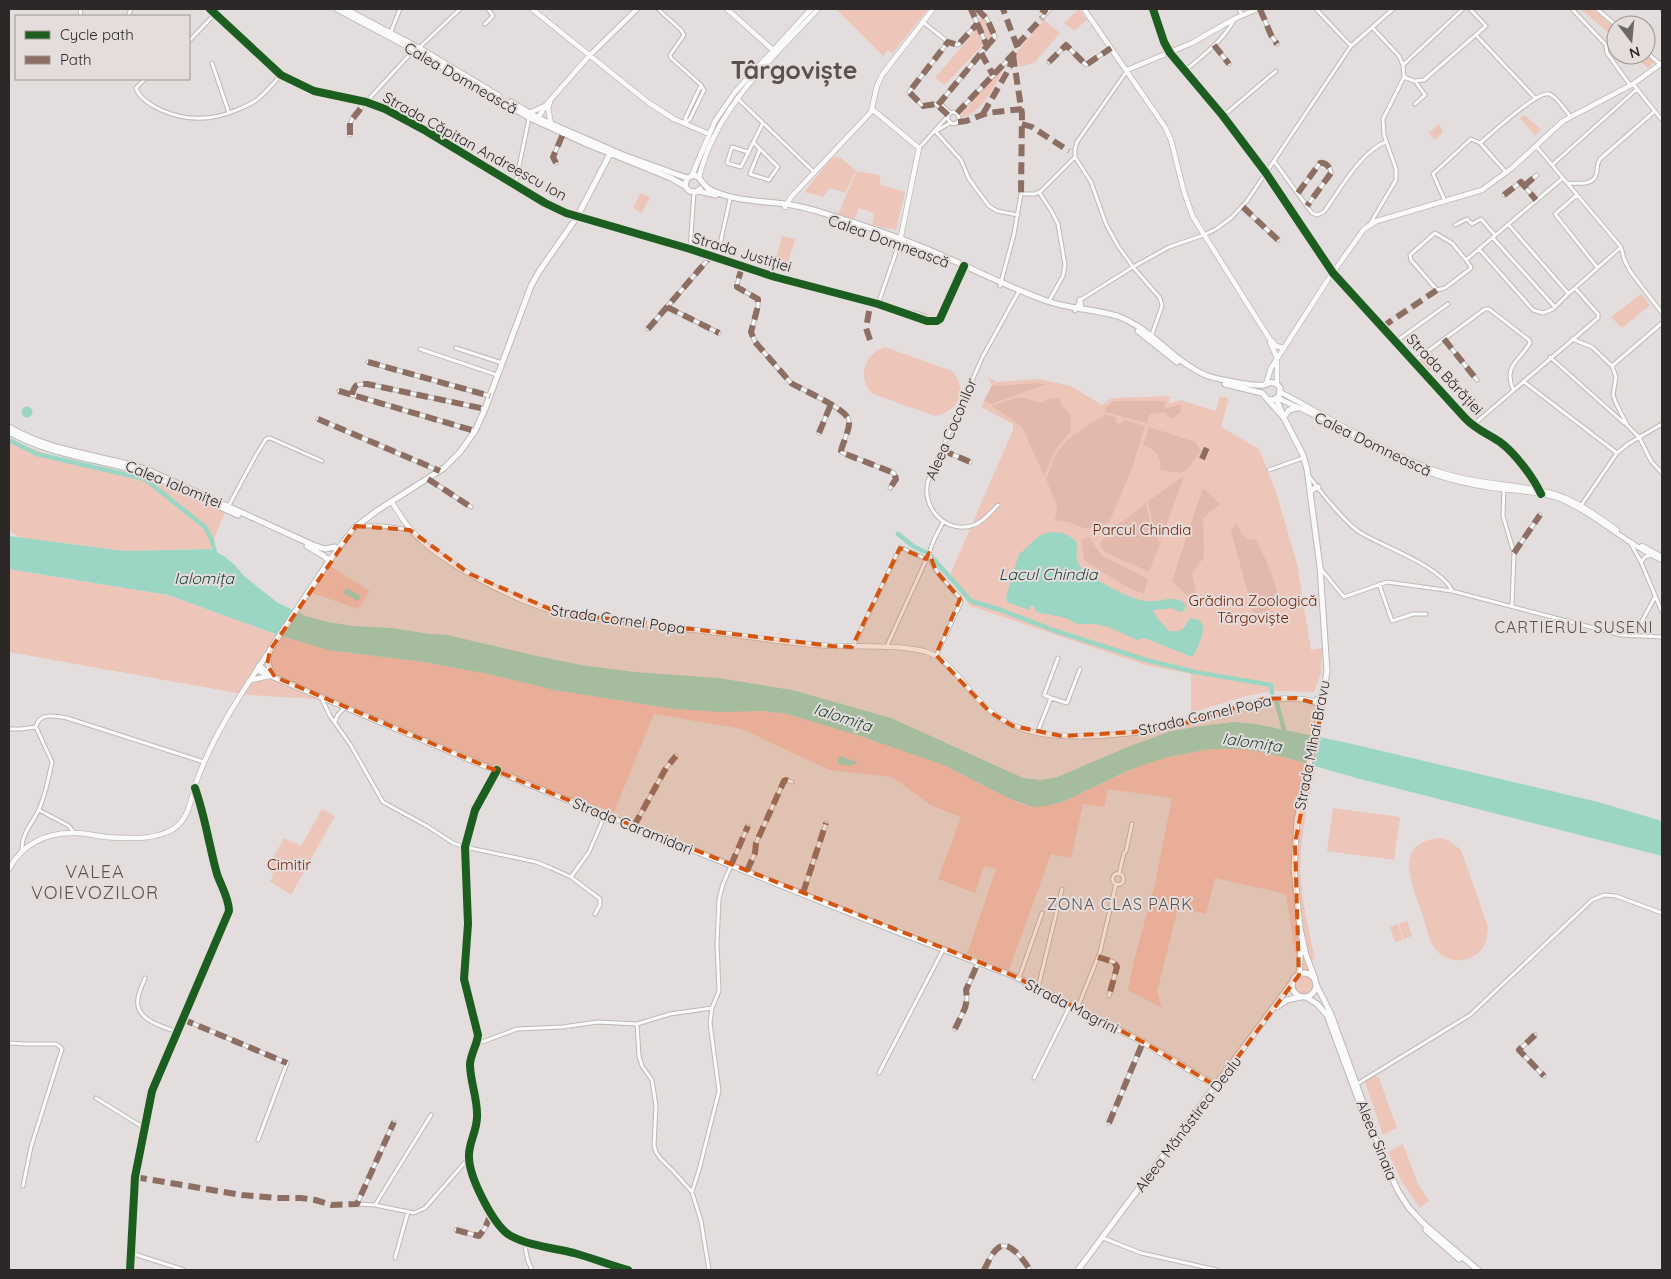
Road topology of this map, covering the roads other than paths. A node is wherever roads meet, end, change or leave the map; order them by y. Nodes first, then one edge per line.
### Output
1 (210, 9) edge
2 (337, 9) edge
3 (400, 9) edge
4 (460, 9) edge
5 (488, 9) edge
6 (532, 9) edge
7 (636, 9) edge
8 (658, 9) edge
9 (727, 9) edge
10 (811, 9) edge
11 (818, 9) edge
12 (933, 9) edge
13 (972, 9) edge
14 (977, 9) edge
15 (1041, 9) edge
16 (1050, 9) edge
17 (1084, 9) edge
18 (1153, 9) edge
19 (1239, 9) edge
20 (1258, 9) edge
21 (1316, 9) edge
22 (1393, 9) edge
23 (1464, 9) edge
24 (1470, 9) edge
25 (345, 10) edge
26 (1572, 10) edge
27 (1047, 13) junction
28 (215, 14) junction
29 (1242, 16) junction
30 (1042, 18) dead end
31 (1234, 19) junction
32 (923, 22) junction
33 (485, 24) dead end
34 (978, 24) junction
35 (1372, 27) junction
36 (390, 35) junction
37 (1476, 35) junction
38 (190, 40) edge
39 (948, 42) junction
40 (1277, 44) dead end
41 (1214, 45) junction
42 (987, 46) junction
43 (1351, 46) junction
44 (1111, 48) junction
45 (416, 49) junction
46 (775, 52) junction
47 (1170, 53) junction
48 (1013, 54) dead end
49 (589, 56) junction
50 (1049, 62) dead end
51 (1661, 62) edge
52 (212, 63) dead end
53 (1229, 64) dead end
54 (1403, 65) junction
55 (1127, 70) junction
56 (1185, 71) junction
57 (1276, 71) dead end
58 (281, 75) junction
59 (1404, 77) junction
60 (144, 80) edge
61 (1414, 81) junction
62 (1631, 84) junction
63 (1637, 89) junction
64 (552, 98) junction
65 (737, 98) junction
66 (1535, 98) junction
67 (366, 102) junction
68 (939, 104) junction
69 (1415, 104) dead end
70 (546, 105) junction
71 (872, 109) junction
72 (1655, 111) junction
73 (229, 113) junction
74 (957, 113) junction
75 (529, 114) junction
76 (949, 115) junction
77 (1223, 116) junction
78 (1570, 116) junction
79 (537, 119) junction
80 (1662, 120) edge
81 (685, 123) junction
82 (763, 123) junction
83 (950, 123) junction
84 (551, 124) junction
85 (564, 132) junction
86 (934, 132) junction
87 (709, 134) junction
88 (350, 136) dead end
89 (753, 142) junction
90 (1386, 142) junction
91 (1480, 143) junction
92 (1536, 146) junction
93 (919, 148) junction
94 (760, 150) junction
95 (748, 152) junction
96 (610, 154) junction
97 (1076, 157) junction
98 (1274, 161) junction
99 (556, 163) dead end
100 (1552, 165) junction
101 (814, 172) junction
102 (1266, 172) junction
103 (1506, 172) junction
104 (689, 176) junction
105 (1537, 176) dead end
106 (1563, 178) junction
107 (701, 180) junction
108 (1567, 183) junction
109 (515, 186) junction
110 (685, 186) junction
111 (1524, 186) junction
112 (696, 192) junction
113 (1038, 192) junction
114 (1298, 193) junction
115 (1504, 195) dead end
116 (1577, 195) junction
117 (730, 200) junction
118 (1536, 200) junction
119 (1445, 202) junction
120 (785, 205) junction
121 (1308, 206) junction
122 (1243, 207) junction
123 (1018, 215) junction
124 (577, 217) junction
125 (1370, 224) junction
126 (1508, 224) junction
127 (1455, 225) dead end
128 (903, 227) junction
129 (891, 235) junction
130 (1204, 236) junction
131 (1494, 236) junction
132 (900, 240) junction
133 (1278, 240) dead end
134 (1621, 247) junction
135 (1479, 249) junction
136 (690, 250) junction
137 (711, 256) junction
138 (717, 258) junction
139 (1466, 260) junction
140 (742, 266) junction
141 (963, 267) junction
142 (1133, 267) junction
143 (1597, 267) junction
144 (1333, 272) junction
145 (1001, 284) junction
146 (1576, 288) junction
147 (1019, 292) junction
148 (1570, 293) junction
149 (1080, 300) joint
150 (1049, 302) junction
151 (878, 304) junction
152 (1448, 304) dead end
153 (668, 307) junction
154 (1555, 307) junction
155 (1077, 309) junction
156 (1662, 313) edge
157 (1662, 323) edge
158 (648, 329) dead end
159 (1154, 329) junction
160 (1142, 330) junction
161 (719, 333) dead end
162 (1150, 338) junction
163 (1269, 338) junction
164 (1444, 339) junction
165 (1572, 339) junction
166 (1395, 342) junction
167 (456, 348) dead end
168 (1284, 348) junction
169 (420, 349) dead end
170 (1550, 357) junction
171 (1277, 358) junction
172 (368, 362) dead end
173 (1413, 362) junction
174 (502, 363) junction
175 (1612, 366) junction
176 (498, 376) junction
177 (1477, 380) dead end
178 (1523, 381) junction
179 (1265, 384) junction
180 (1277, 384) junction
181 (1512, 389) junction
182 (339, 391) dead end
183 (1262, 393) junction
184 (352, 394) junction
185 (490, 396) junction
186 (1278, 396) junction
187 (1267, 399) junction
188 (831, 404) junction
189 (1298, 405) junction
190 (485, 409) junction
191 (1284, 418) junction
192 (318, 419) dead end
193 (1662, 424) edge
194 (1473, 425) junction
195 (1626, 425) junction
196 (9, 428) edge
197 (475, 431) junction
198 (9, 432) edge
199 (819, 433) dead end
200 (1639, 437) junction
201 (942, 450) junction
202 (1617, 453) junction
203 (1304, 458) junction
204 (322, 461) dead end
205 (970, 462) dead end
206 (1269, 470) dead end
207 (440, 471) junction
208 (1662, 474) edge
209 (428, 479) junction
210 (1309, 479) junction
211 (1532, 480) junction
212 (1318, 487) junction
213 (890, 488) dead end
214 (1504, 488) junction
215 (1527, 489) junction
216 (1310, 492) junction
217 (1540, 492) junction
218 (391, 501) junction
219 (998, 505) dead end
220 (471, 507) dead end
221 (1580, 507) junction
222 (227, 508) junction
223 (1540, 515) dead end
224 (943, 522) junction
225 (356, 526) junction
226 (410, 530) junction
227 (344, 540) junction
228 (1630, 542) junction
229 (335, 547) junction
230 (315, 548) junction
231 (1641, 548) junction
232 (1514, 552) junction
233 (929, 553) junction
234 (1638, 555) junction
235 (1651, 555) junction
236 (1662, 558) edge
237 (926, 559) junction
238 (327, 560) junction
239 (1641, 562) junction
240 (1320, 568) junction
241 (1380, 584) junction
242 (1452, 591) junction
243 (1656, 596) junction
244 (1512, 605) junction
245 (1662, 612) edge
246 (1426, 614) dead end
247 (1634, 636) junction
248 (1662, 637) edge
249 (852, 647) junction
250 (886, 648) junction
251 (270, 650) junction
252 (936, 656) junction
253 (1058, 658) dead end
254 (258, 668) junction
255 (1080, 669) dead end
256 (272, 677) junction
257 (249, 681) junction
258 (1325, 687) junction
259 (320, 696) junction
260 (1051, 698) junction
261 (1315, 702) junction
262 (1322, 703) junction
263 (346, 706) junction
264 (1320, 713) junction
265 (335, 723) junction
266 (36, 727) junction
267 (9, 729) edge
268 (1037, 733) junction
269 (676, 756) dead end
270 (204, 762) junction
271 (497, 770) junction
272 (792, 782) dead end
273 (195, 788) junction
274 (39, 810) junction
275 (605, 815) junction
276 (826, 823) dead end
277 (1132, 824) dead end
278 (634, 826) junction
279 (748, 826) dead end
280 (74, 833) junction
281 (465, 847) junction
282 (22, 850) junction
283 (731, 865) junction
284 (9, 869) edge
285 (747, 871) junction
286 (1119, 874) junction
287 (571, 877) junction
288 (1116, 884) junction
289 (1062, 889) dead end
290 (803, 893) junction
291 (1042, 913) dead end
292 (1662, 913) edge
293 (595, 914) dead end
294 (1300, 928) junction
295 (922, 942) joint
296 (943, 950) junction
297 (1098, 957) junction
298 (978, 963) junction
299 (1299, 975) junction
300 (145, 978) dead end
301 (1019, 978) junction
302 (1293, 981) junction
303 (1315, 982) junction
304 (1038, 989) junction
305 (1110, 996) dead end
306 (1304, 997) junction
307 (1070, 1006) junction
308 (712, 1008) junction
309 (1077, 1009) junction
310 (1273, 1010) junction
311 (182, 1019) junction
312 (637, 1024) junction
313 (955, 1029) dead end
314 (177, 1032) junction
315 (1535, 1035) dead end
316 (1143, 1042) junction
317 (9, 1043) edge
318 (477, 1044) junction
319 (879, 1074) dead end
320 (1544, 1076) dead end
321 (1034, 1078) dead end
322 (1356, 1085) junction
323 (1216, 1086) junction
324 (96, 1098) dead end
325 (430, 1115) dead end
326 (394, 1122) dead end
327 (1109, 1123) dead end
328 (144, 1128) junction
329 (258, 1140) dead end
330 (469, 1159) junction
331 (23, 1186) dead end
332 (692, 1192) junction
333 (375, 1205) junction
334 (408, 1212) junction
335 (491, 1214) junction
336 (456, 1230) dead end
337 (1102, 1238) junction
338 (524, 1242) junction
339 (131, 1253) junction
340 (395, 1258) dead end
341 (130, 1270) edge
342 (184, 1270) edge
343 (532, 1270) edge
344 (628, 1270) edge
345 (709, 1270) edge
346 (984, 1270) edge
347 (1030, 1270) edge
348 (1078, 1270) edge
349 (1217, 1270) edge
350 (1473, 1270) edge
351 (1478, 1270) edge

1 - 28 street, Strada Căpitan Andreescu Ion
2 - 25 main road, Calea Domnească
3 - 36 street
4 - 45 street
5 - 33 street
6 - 49 main road
7 - 49 main road
8 - 81 street
9 - 46 main road
10 - 46 main road
11 - 46 main road
12 - 32 main road
13 - 34 street
14 - 42 street
15 - 27 street
16 - 27 street
17 - 44 main road
18 - 47 main road
19 - 29 street
20 - 29 main road
20 - 40 street
21 - 43 street
22 - 35 street
23 - 54 street
24 - 37 street
25 - 36 main road, Calea Domnească
26 - 62 street
27 - 30 street
28 - 38 street
28 - 58 street, Strada Căpitan Andreescu Ion
29 - 31 main road
31 - 41 street
31 - 47 main road
32 - 39 street
32 - 71 main road
34 - 39 street
34 - 42 street
35 - 43 street
35 - 54 street
36 - 45 main road, Calea Domnească
37 - 61 street
37 - 66 street
39 - 68 street
41 - 53 street
41 - 56 street
42 - 68 street
43 - 98 street
44 - 50 street
44 - 55 main road
45 - 67 street
45 - 75 main road, Calea Domnească
46 - 65 main road
46 - 87 main road
47 - 55 main road
47 - 56 main road
48 - 74 street
49 - 64 main road
49 - 81 main road
51 - 62 main road
52 - 73 street
54 - 59 street
55 - 97 street
55 - 130 main road
56 - 77 main road
57 - 77 street
58 - 67 street, Strada Căpitan Andreescu Ion
58 - 73 street
59 - 61 street
59 - 90 street
60 - 73 street
61 - 69 street
62 - 63 street
62 - 78 main road
63 - 72 street
63 - 100 street
64 - 70 main road
64 - 84 main road
65 - 82 street
65 - 107 main road
66 - 78 street
66 - 91 street
67 - 88 street
67 - 109 street, Strada Căpitan Andreescu Ion
68 - 76 street
70 - 75 main road
70 - 79 main road
71 - 93 main road
71 - 101 main road
72 - 80 street
72 - 108 street
74 - 76 street
74 - 83 street
75 - 79 main road, Calea Domnească
75 - 109 street
76 - 83 street
76 - 86 street
77 - 102 main road
78 - 92 main road
79 - 84 main road
79 - 85 main road, Calea Domnească
81 - 87 main road
82 - 89 street
82 - 101 street
83 - 86 street
84 - 85 main road
85 - 96 main road, Calea Domnească
85 - 96 main road, Calea Domnească
85 - 99 street
86 - 93 street
86 - 123 street
87 - 104 main road
89 - 94 street
89 - 95 street
90 - 121 street
90 - 125 street
91 - 103 street
91 - 119 street
92 - 100 street
92 - 103 main road
93 - 128 main road
94 - 94 street
95 - 95 street
96 - 104 main road, Calea Domnească
96 - 110 main road
96 - 124 main road
97 - 113 street
97 - 142 street
98 - 102 street
98 - 114 street
100 - 106 street
101 - 120 main road
102 - 122 street
102 - 144 main road
103 - 119 main road
104 - 107 main road, Calea Domnească
104 - 110 main road
105 - 111 street
106 - 108 street
106 - 118 street
107 - 112 main road
107 - 120 main road, Calea Domnească
108 - 116 street
109 - 124 street, Strada Căpitan Andreescu Ion
110 - 112 main road, Calea Domnească
111 - 115 street
111 - 118 street
112 - 117 main road, Calea Domnească
112 - 136 street
113 - 123 street
113 - 150 street
114 - 121 street
114 - 121 street
116 - 134 street
116 - 143 street
117 - 120 main road, Calea Domnească
117 - 138 street
118 - 126 street
119 - 125 main road
120 - 129 main road, Calea Domnească
120 - 132 main road, Calea Domnească
122 - 130 street
122 - 133 street
123 - 145 street
124 - 136 street, Strada Justiției
124 - 174 main road
125 - 144 main road
126 - 131 street
126 - 148 street
127 - 131 street
128 - 129 main road
128 - 132 main road
129 - 132 main road, Calea Domnească
130 - 142 street
130 - 163 main road
131 - 135 street
131 - 154 street
132 - 141 main road, Calea Domnească
132 - 151 street
134 - 143 street
134 - 156 street
135 - 139 street
135 - 154 street
136 - 137 street, Strada Justiției
137 - 138 street, Strada Justiției
137 - 153 street
138 - 140 street, Strada Justiției
139 - 139 street
140 - 151 street, Strada Justiției
140 - 188 street
141 - 145 main road, Calea Domnească
141 - 151 street, Strada Justiției
142 - 149 street
142 - 159 street
143 - 146 street
144 - 166 street, Strada Bărăției
144 - 168 main road
145 - 147 main road, Calea Domnească
146 - 148 street
146 - 165 street
147 - 150 main road, Calea Domnească
147 - 155 main road, Calea Domnească
147 - 201 street, Aleea Coconilor
148 - 154 street
149 - 155 main road
150 - 155 main road, Calea Domnească
152 - 166 street
153 - 158 street
153 - 161 street
155 - 160 main road, Calea Domnească
155 - 162 main road, Calea Domnească
157 - 175 street
159 - 160 street
159 - 162 street
160 - 162 main road, Calea Domnească
162 - 179 main road
162 - 183 main road, Calea Domnească
163 - 168 main road
163 - 171 main road
164 - 173 street
164 - 177 street
164 - 181 street
165 - 170 street
165 - 175 street
166 - 173 street, Strada Bărăției
167 - 174 street
168 - 171 main road
169 - 176 street
170 - 178 street
170 - 195 street
171 - 179 main road
171 - 180 main road
172 - 185 street
173 - 194 street, Strada Bărăției
174 - 176 main road
175 - 195 street
176 - 185 main road
178 - 181 street
178 - 202 street
179 - 180 main road
179 - 183 main road
180 - 186 main road
181 - 194 street
182 - 184 street
183 - 187 main road
184 - 190 street
184 - 197 street
185 - 190 main road
186 - 187 main road
186 - 189 main road, Calea Domnească
186 - 191 main road
187 - 191 main road
188 - 199 street
188 - 213 street
189 - 191 main road
189 - 214 main road, Calea Domnească
190 - 197 main road
191 - 203 main road, Strada Mihai Bravu
192 - 207 street
193 - 200 street
194 - 211 street, Strada Bărăției
195 - 200 street
196 - 222 main road, Calea Ialomiței
197 - 207 main road
198 - 222 main road, Calea Ialomiței
200 - 202 street
200 - 208 street
201 - 205 street
201 - 224 street, Aleea Coconilor
202 - 221 street
203 - 206 street
203 - 210 main road, Strada Mihai Bravu
204 - 222 street
207 - 209 main road
209 - 218 main road
209 - 220 street
210 - 212 street
210 - 216 main road, Strada Mihai Bravu
211 - 215 street
211 - 217 street, Strada Bărăției
212 - 216 main road
212 - 242 street
214 - 215 main road
214 - 217 main road, Calea Domnească
214 - 232 street
215 - 217 main road
216 - 240 main road, Strada Mihai Bravu
217 - 221 main road, Calea Domnească
218 - 225 main road
218 - 226 main road, Strada Cornel Popa
219 - 224 street
221 - 228 main road, Calea Domnească
221 - 231 main road, Calea Domnească
222 - 230 main road, Calea Ialomiței
223 - 232 street
224 - 233 street
225 - 226 street
225 - 227 main road
226 - 249 main road, Strada Cornel Popa
227 - 229 main road
227 - 238 main road
228 - 231 main road, Calea Domnească
228 - 234 street
229 - 230 main road, Calea Ialomiței
229 - 238 main road
230 - 238 main road
230 - 238 main road
231 - 234 street
231 - 235 main road, Calea Domnească
231 - 236 main road, Calea Domnească
232 - 244 street
233 - 237 street
233 - 252 street
234 - 239 street
235 - 236 main road, Calea Domnească
235 - 239 street
237 - 249 street
237 - 250 street
238 - 251 main road
239 - 243 street
240 - 241 street
240 - 258 main road, Strada Mihai Bravu
241 - 242 street
241 - 246 street
242 - 244 street
243 - 245 street
243 - 247 street
244 - 247 street
247 - 248 street
249 - 250 main road, Strada Cornel Popa
250 - 252 main road, Strada Cornel Popa
251 - 254 main road
251 - 256 main road
252 - 268 main road, Strada Cornel Popa
253 - 260 street
254 - 256 main road
254 - 257 main road
255 - 260 street
256 - 257 main road
256 - 259 main road
257 - 270 main road
258 - 261 main road
258 - 262 main road, Strada Mihai Bravu
259 - 263 main road, Strada Caramidari
259 - 265 street
260 - 268 street
261 - 262 main road, Strada Cornel Popa
261 - 264 main road
261 - 268 main road, Strada Cornel Popa
262 - 264 main road, Strada Mihai Bravu
263 - 265 street
263 - 271 main road, Strada Caramidari
264 - 294 main road, Strada Mihai Bravu
265 - 281 street
266 - 267 street
266 - 270 street
266 - 274 street
269 - 278 street
270 - 273 main road
271 - 275 main road, Strada Caramidari
271 - 281 street
272 - 285 street
273 - 280 main road
273 - 311 street
274 - 280 street
274 - 282 street
275 - 278 main road, Strada Caramidari
275 - 287 street
276 - 290 street
277 - 286 street
278 - 283 main road, Strada Caramidari
279 - 283 street
280 - 282 main road
281 - 287 street
281 - 318 street
282 - 284 main road
283 - 285 main road, Strada Caramidari
283 - 308 street
285 - 290 main road, Strada Caramidari
286 - 288 street
286 - 288 street
287 - 293 street
288 - 297 street
289 - 304 street
290 - 295 main road, Strada Caramidari
291 - 301 street
292 - 322 street
294 - 299 main road, Strada Mihai Bravu
294 - 303 main road, Strada Mihai Bravu
295 - 296 main road, Strada Magrini
296 - 298 main road, Strada Magrini
296 - 319 street
297 - 305 street
297 - 309 street
298 - 301 main road, Strada Magrini
298 - 313 street
299 - 302 main road
299 - 303 main road
300 - 314 street
301 - 304 main road, Strada Magrini
302 - 306 main road, Aleea Sinaia
302 - 310 main road, Aleea Mănăstirea Dealu
303 - 306 main road
303 - 322 main road, Aleea Sinaia
304 - 307 main road, Strada Magrini
306 - 310 main road, Aleea Mănăstirea Dealu
306 - 350 main road, Aleea Sinaia
307 - 309 main road, Strada Magrini
307 - 321 street
308 - 312 street
308 - 332 street
309 - 316 main road, Strada Magrini
310 - 323 main road, Aleea Mănăstirea Dealu
311 - 314 street
311 - 329 street
312 - 318 street
312 - 332 street
314 - 328 street
315 - 320 street
316 - 323 main road, Strada Magrini
316 - 327 street
317 - 331 street
318 - 330 street
322 - 351 main road, Aleea Sinaia
323 - 337 main road, Aleea Mănăstirea Dealu
324 - 328 street
325 - 333 street
326 - 333 street
328 - 339 street
330 - 334 street
330 - 335 street
332 - 345 street
333 - 334 street
334 - 340 street
335 - 336 street
335 - 338 street
337 - 348 main road, Aleea Mănăstirea Dealu
337 - 349 street
338 - 343 street
338 - 344 street
339 - 341 street
339 - 342 street
346 - 347 street

